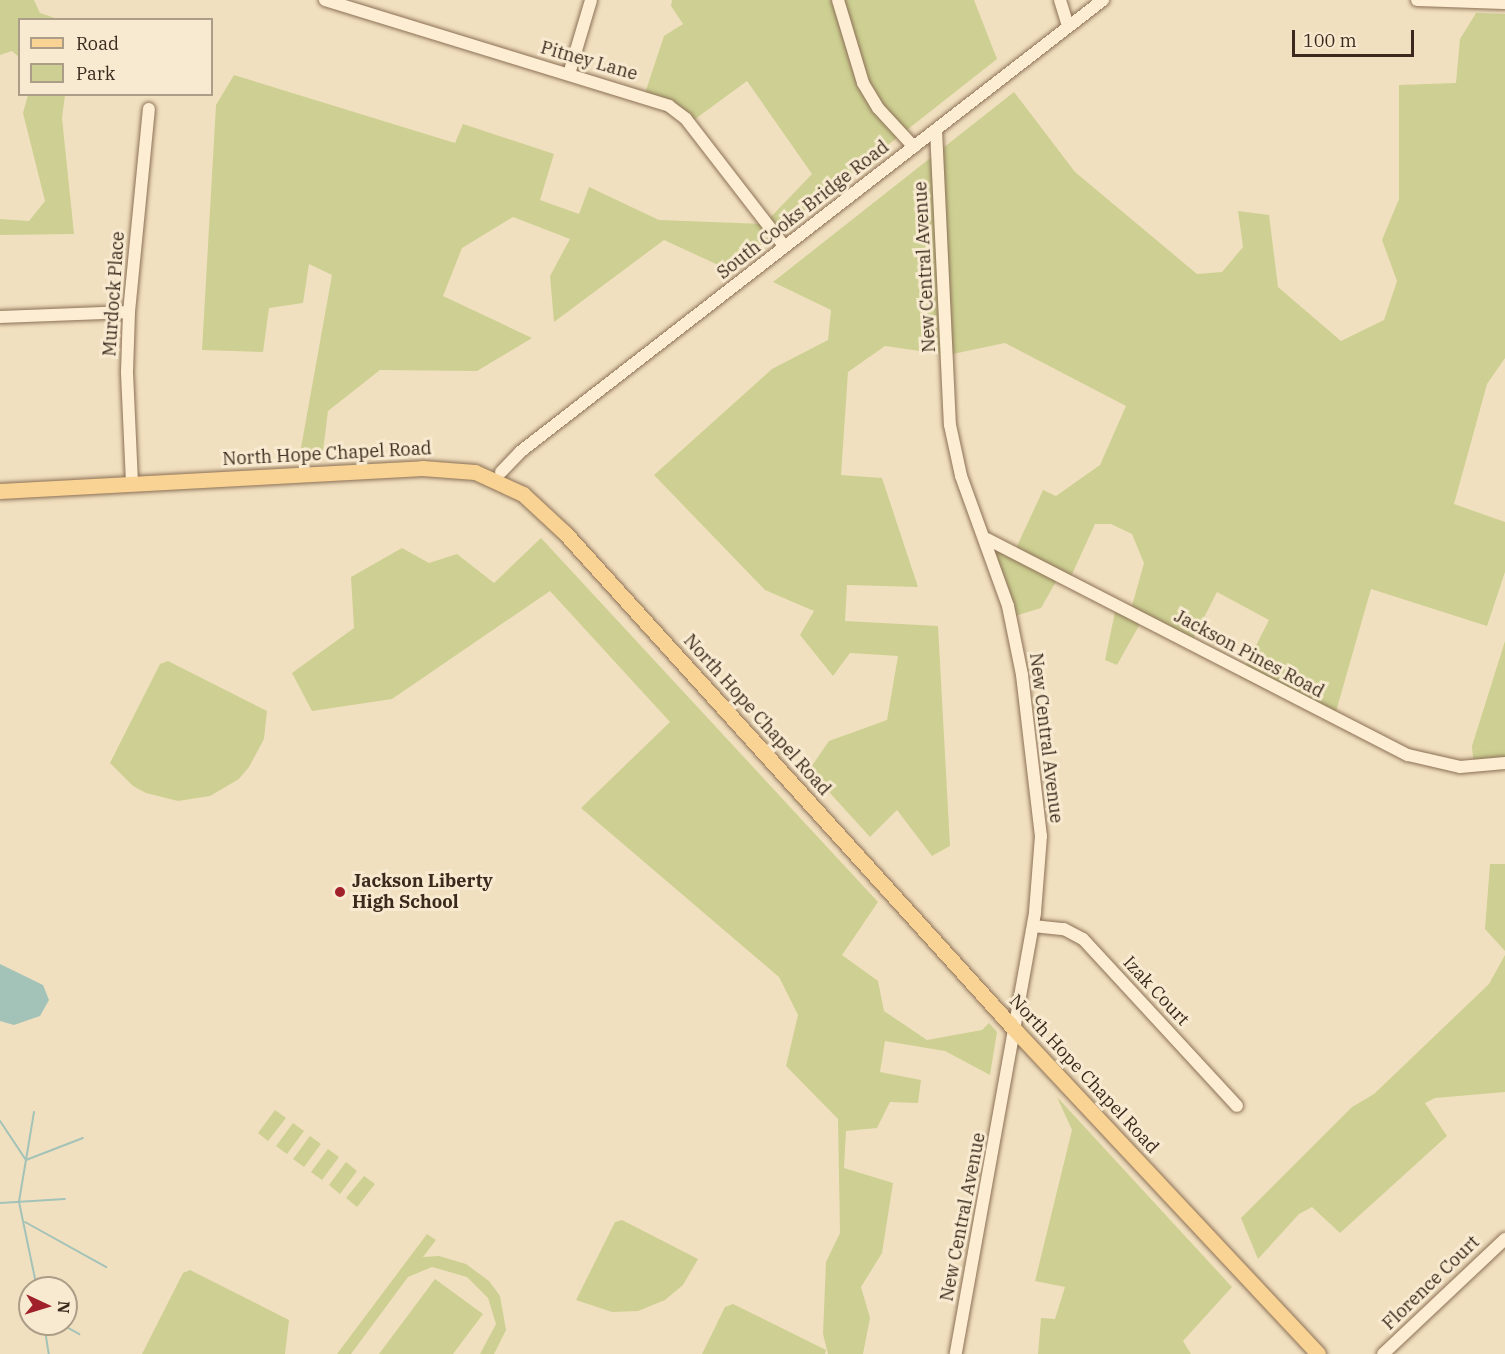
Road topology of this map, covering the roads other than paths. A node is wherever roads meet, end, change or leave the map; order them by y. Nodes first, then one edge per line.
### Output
1 (325, 0) edge
2 (591, 0) edge
3 (838, 0) edge
4 (1060, 0) edge
5 (1103, 0) edge
6 (1417, 0) edge
7 (1505, 3) edge
8 (1068, 26) junction
9 (569, 74) junction
10 (149, 109) dead end
11 (936, 130) junction
12 (914, 147) junction
13 (784, 246) junction
14 (129, 312) junction
15 (0, 317) edge
16 (498, 475) junction
17 (132, 483) junction
18 (0, 491) edge
19 (987, 539) junction
20 (1505, 763) edge
21 (1033, 926) junction
22 (1016, 1031) junction
23 (1237, 1106) dead end
24 (1505, 1239) edge
25 (956, 1354) edge
26 (1318, 1354) edge
27 (1383, 1354) edge

1 - 9 street, Pitney Lane
2 - 9 street
3 - 12 street
4 - 8 street
5 - 8 street, South Cooks Bridge Road
6 - 7 street
8 - 11 street, South Cooks Bridge Road
9 - 13 street, Pitney Lane
10 - 14 street, Murdock Place
11 - 12 street, South Cooks Bridge Road
11 - 19 street, New Central Avenue
12 - 13 street, South Cooks Bridge Road
13 - 16 street, South Cooks Bridge Road
14 - 15 street
14 - 17 street, Murdock Place
16 - 17 main road, North Hope Chapel Road
16 - 22 main road, North Hope Chapel Road
17 - 18 main road, North Hope Chapel Road
19 - 20 street, Jackson Pines Road
19 - 21 street, New Central Avenue
21 - 22 street, New Central Avenue
21 - 23 street, Izak Court
22 - 25 street, New Central Avenue
22 - 26 main road, North Hope Chapel Road
24 - 27 street, Florence Court

